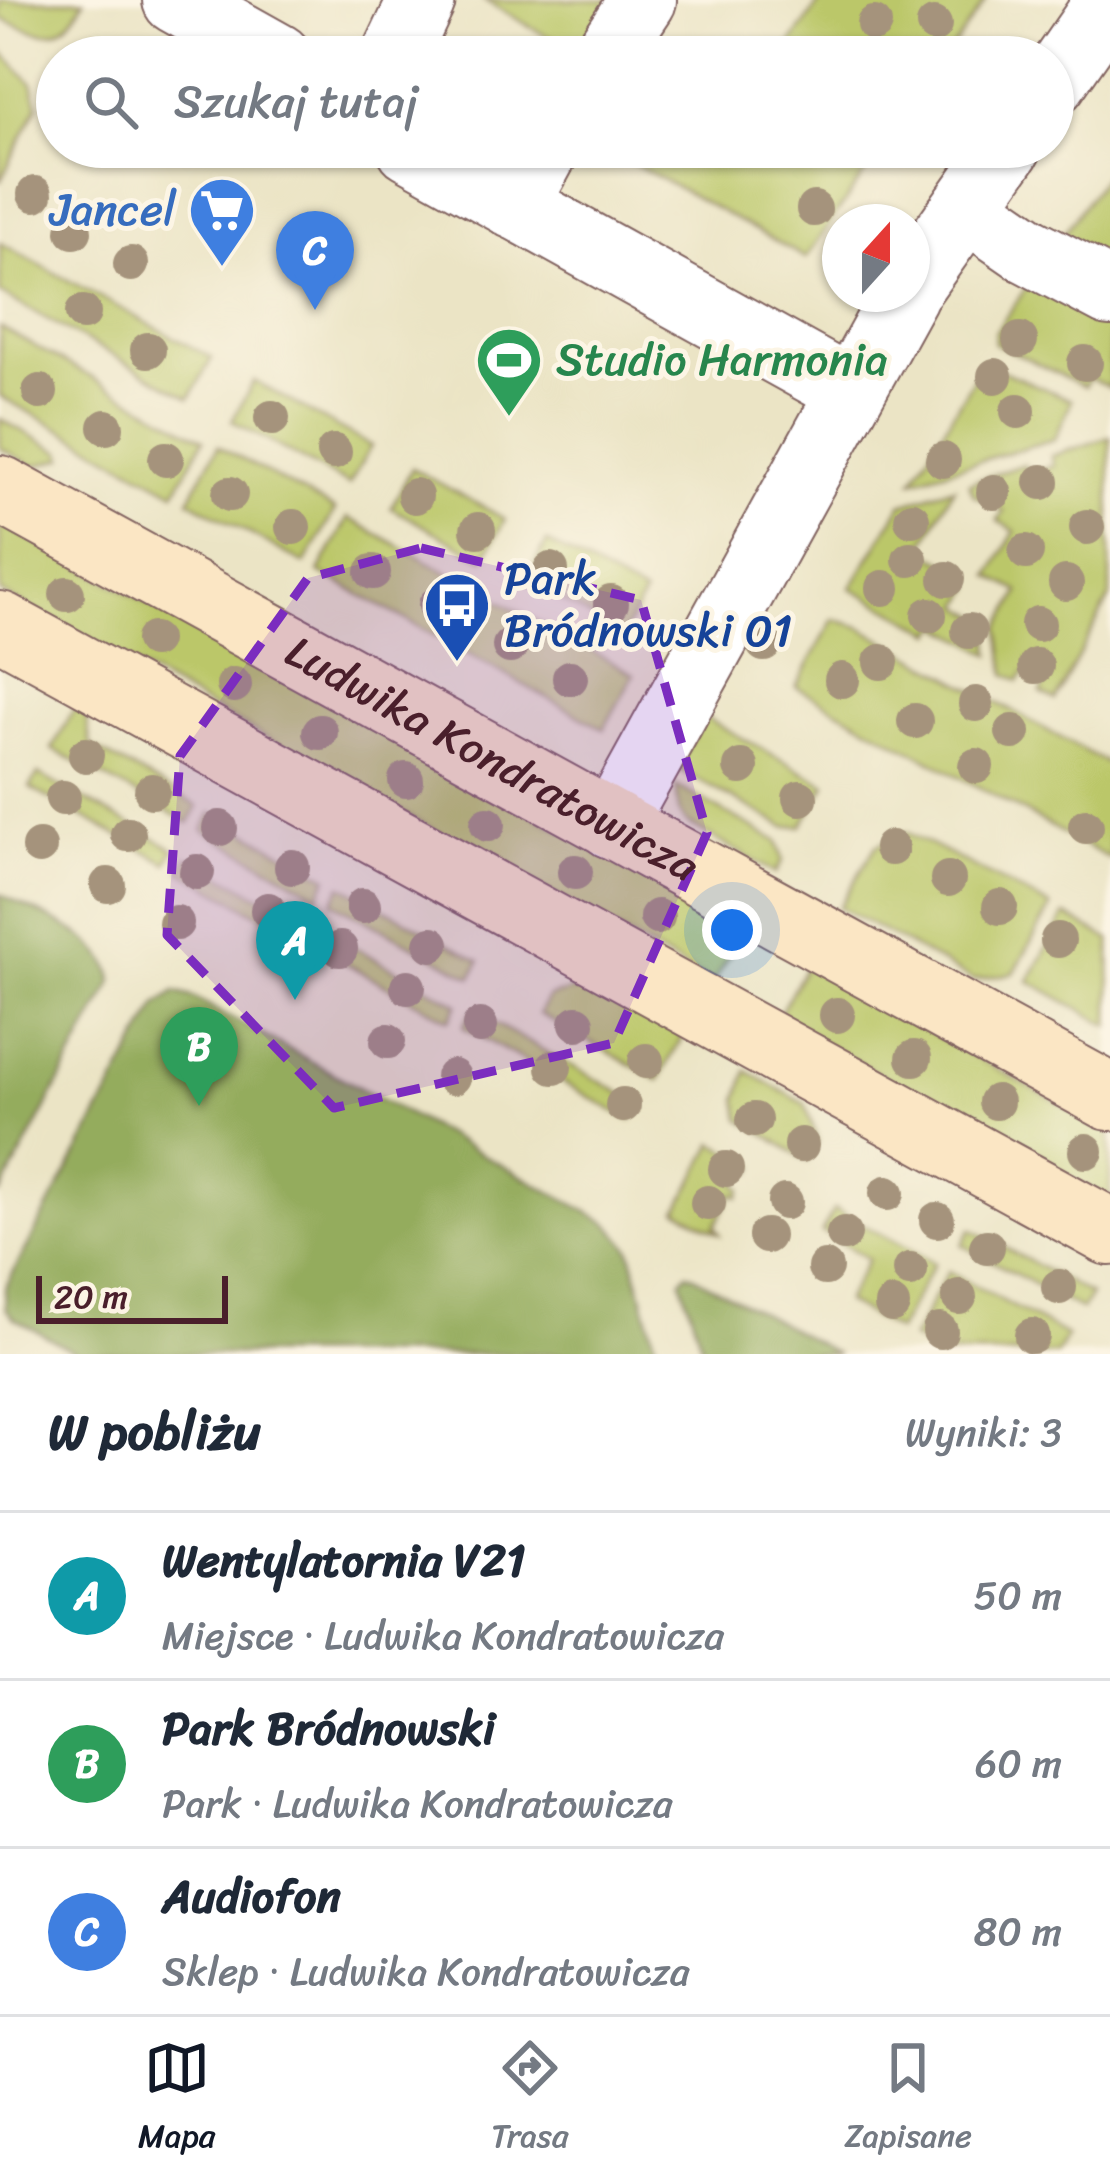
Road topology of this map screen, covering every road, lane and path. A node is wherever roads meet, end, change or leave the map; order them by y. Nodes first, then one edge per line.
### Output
1 (176, 0) edge
2 (422, 0) edge
3 (1110, 0) edge
4 (240, 36) edge
5 (405, 36) edge
6 (1074, 52) edge
7 (447, 168) edge
8 (536, 168) edge
9 (993, 168) edge
10 (515, 206) junction
11 (965, 207) junction
12 (930, 258) edge
13 (1110, 293) edge
14 (895, 312) edge
15 (850, 391) junction
16 (0, 489) edge
17 (0, 625) edge
18 (613, 825) junction
19 (1110, 1097) edge
20 (1110, 1232) edge

1 - 4 street
2 - 5 street
3 - 6 street
7 - 10 street
8 - 10 street
9 - 11 street
10 - 15 street
11 - 12 street
11 - 13 street
14 - 15 street
15 - 18 street
16 - 18 main road, Ludwika Kondratowicza
17 - 20 main road
18 - 19 main road, Ludwika Kondratowicza

